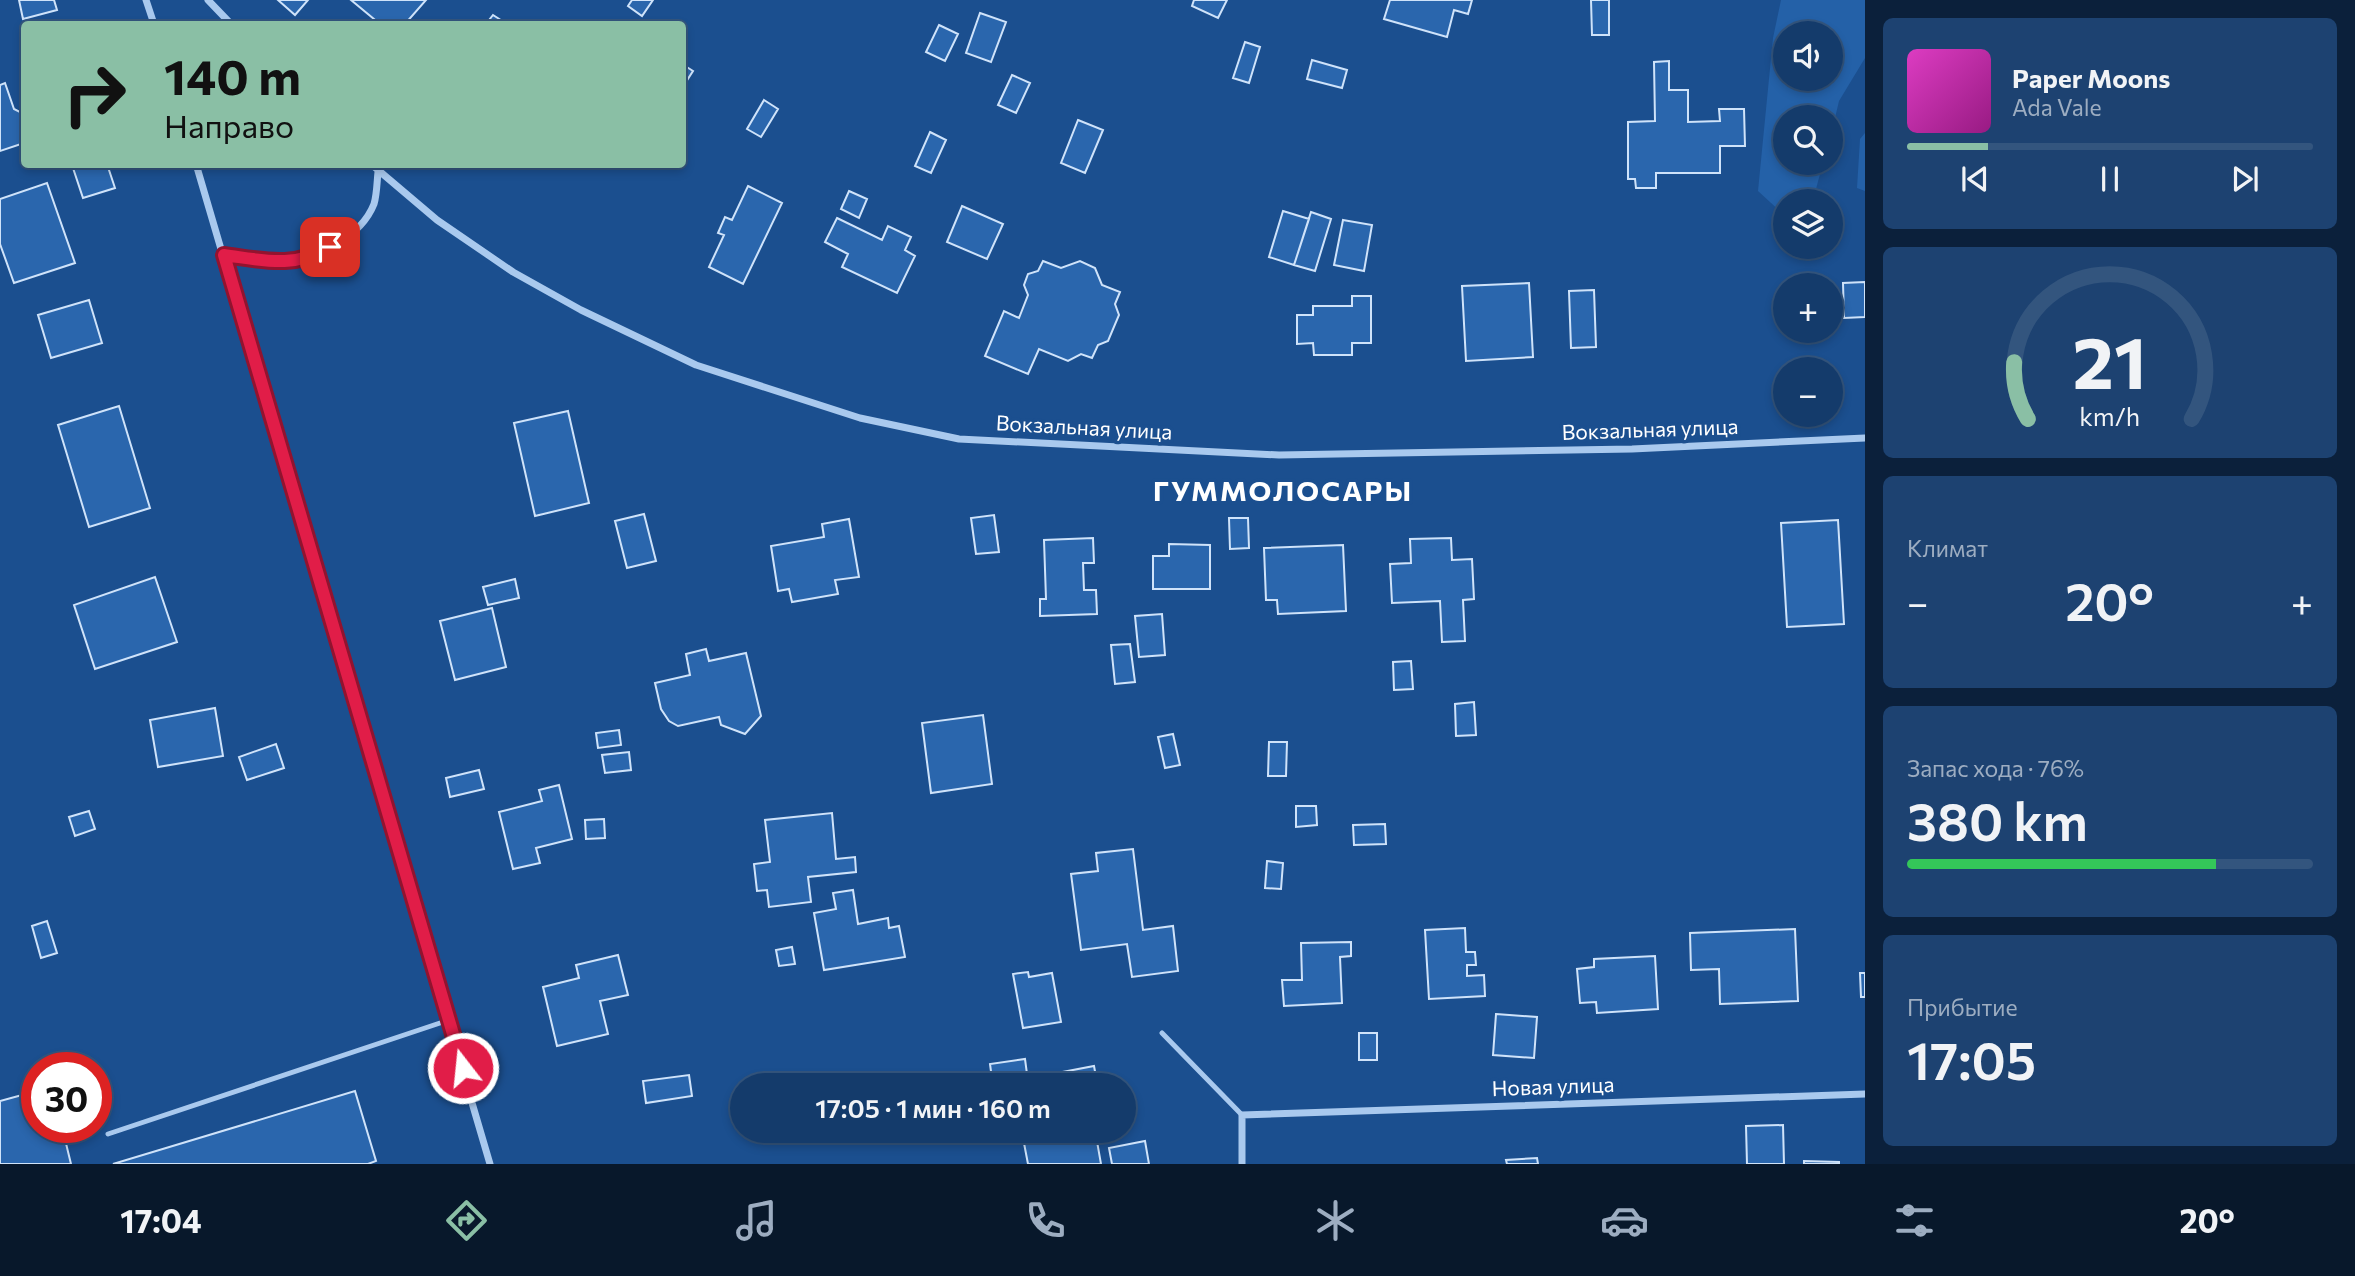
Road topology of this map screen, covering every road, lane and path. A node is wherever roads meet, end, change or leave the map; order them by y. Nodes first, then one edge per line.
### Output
1 (146, 0) edge
2 (208, 0) edge
3 (153, 21) edge
4 (228, 21) edge
5 (197, 168) edge
6 (374, 168) edge
7 (378, 172) junction
8 (224, 255) junction
9 (1865, 438) edge
10 (449, 1020) junction
11 (1161, 1033) dead end
12 (1865, 1094) edge
13 (1242, 1115) junction
14 (112, 1133) edge
15 (490, 1164) edge
16 (1242, 1164) edge

1 - 3 street
2 - 4 street
5 - 8 street
6 - 7 street, Вокзальная улица
7 - 8 street
7 - 9 street, Вокзальная улица
8 - 10 street
10 - 14 lane
10 - 15 street
11 - 13 lane
12 - 13 street, Новая улица
13 - 16 street

